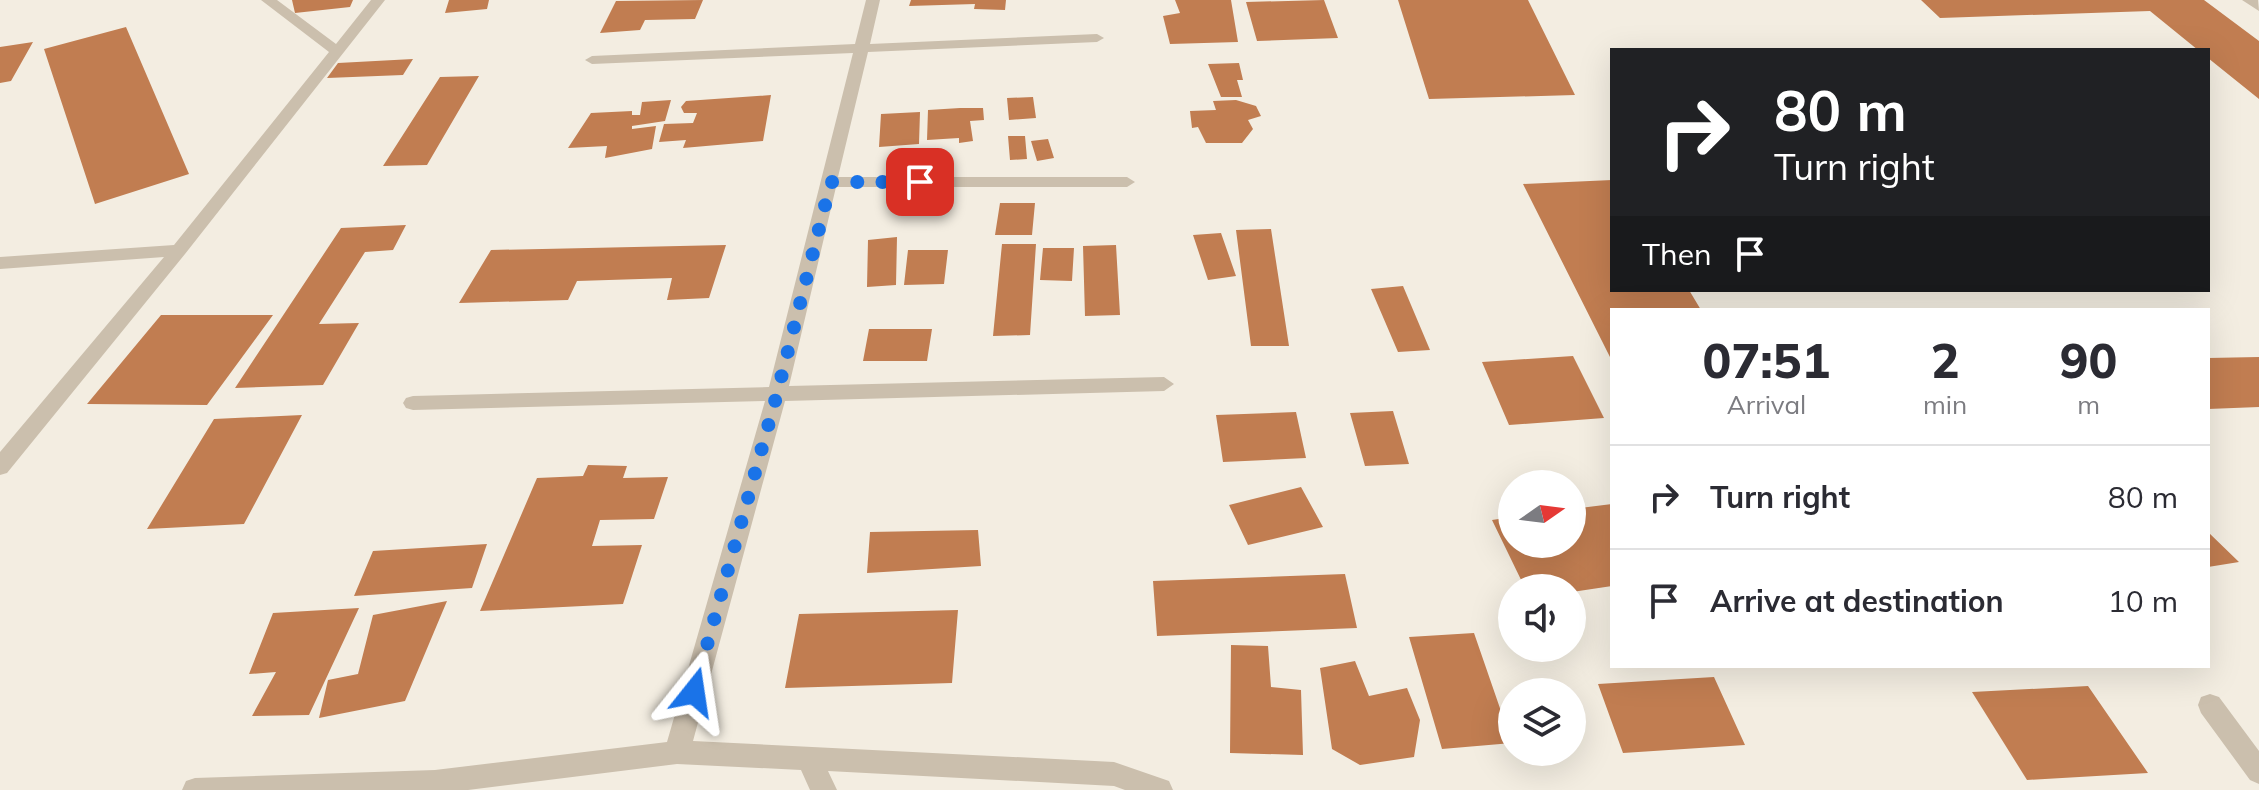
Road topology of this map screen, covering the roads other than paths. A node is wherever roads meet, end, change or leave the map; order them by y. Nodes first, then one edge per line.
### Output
1 (268, 0) edge
2 (378, 0) edge
3 (873, 0) edge
4 (2249, 0) edge
5 (2259, 7) edge
6 (1097, 38) dead end
7 (861, 48) junction
8 (338, 52) junction
9 (592, 60) dead end
10 (831, 182) junction
11 (1127, 182) dead end
12 (179, 250) junction
13 (0, 263) edge
14 (1164, 384) dead end
15 (777, 394) junction
16 (413, 403) dead end
17 (0, 467) edge
18 (2210, 705) dead end
19 (677, 752) junction
20 (809, 760) junction
21 (2259, 772) edge
22 (433, 786) edge
23 (195, 790) edge
24 (824, 790) edge
25 (1160, 790) edge

1 - 8 street
2 - 8 street
3 - 7 street
4 - 5 street
6 - 7 street
7 - 9 street
7 - 10 street
8 - 12 street
10 - 11 street
10 - 15 street
12 - 13 street
12 - 17 street
14 - 15 street
15 - 16 street
15 - 19 street
18 - 21 street
19 - 20 street
19 - 22 street
20 - 24 street
20 - 25 street
22 - 23 street

